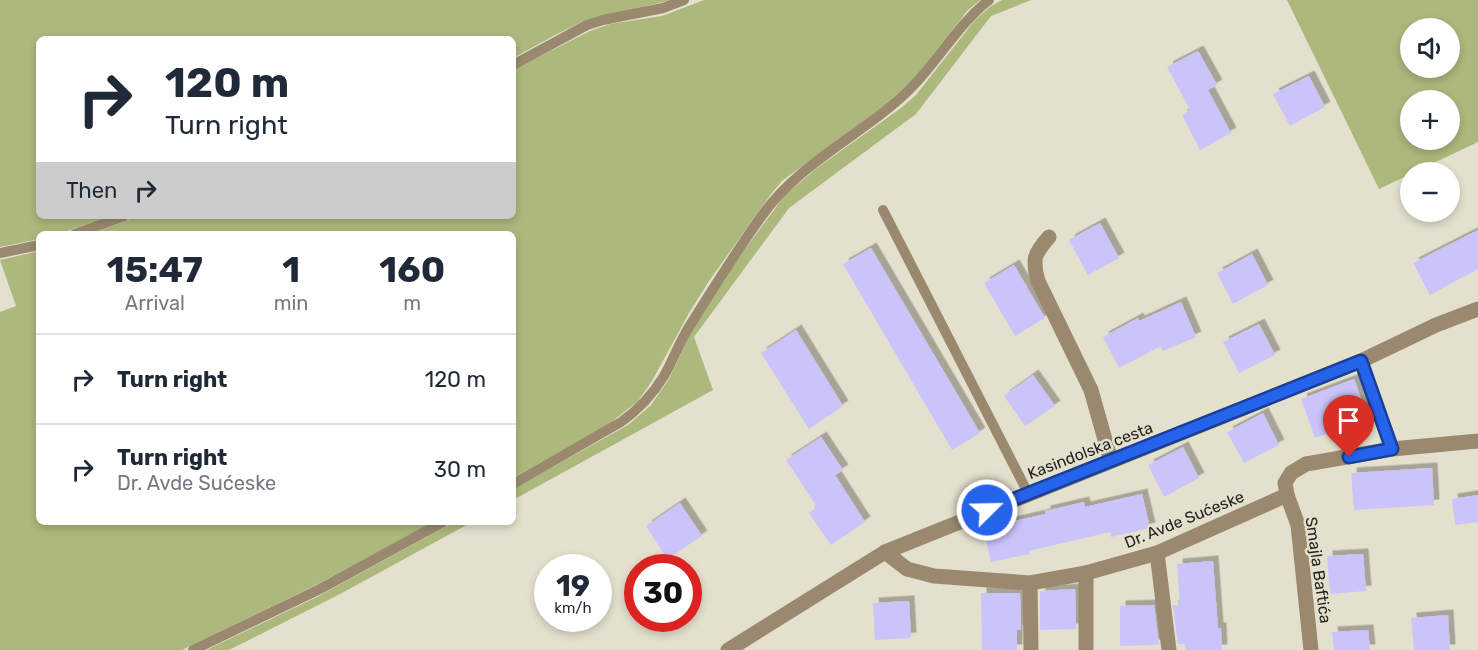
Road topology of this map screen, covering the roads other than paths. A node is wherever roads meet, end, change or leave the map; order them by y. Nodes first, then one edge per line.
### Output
1 (684, 0) edge
2 (989, 0) edge
3 (516, 63) edge
4 (883, 210) dead end
5 (116, 219) edge
6 (83, 231) edge
7 (1049, 237) dead end
8 (36, 246) edge
9 (0, 253) edge
10 (1478, 309) edge
11 (1361, 361) junction
12 (1478, 441) edge
13 (1392, 449) junction
14 (1111, 461) junction
15 (516, 482) edge
16 (1028, 493) junction
17 (1287, 495) junction
18 (438, 525) edge
19 (885, 552) junction
20 (1157, 553) junction
21 (1086, 573) junction
22 (1030, 583) junction
23 (193, 650) edge
24 (728, 650) edge
25 (1031, 650) edge
26 (1086, 650) edge
27 (1169, 650) edge
28 (1311, 650) edge

1 - 3 lane
2 - 15 lane
4 - 16 lane
5 - 6 lane
7 - 14 street
8 - 9 lane
10 - 11 street, Kasindolska cesta
11 - 13 lane
11 - 14 street, Kasindolska cesta
12 - 13 street
13 - 17 street
14 - 16 street, Kasindolska cesta
16 - 19 street, Kasindolska cesta
17 - 20 street, Dr. Avde Sućeske
17 - 28 street, Smajla Baftića
18 - 23 lane
19 - 22 street, Dr. Avde Sućeske
19 - 24 street, Kasindolska cesta
20 - 21 street, Dr. Avde Sućeske
20 - 27 street
21 - 22 street, Dr. Avde Sućeske
21 - 26 street
22 - 25 street

